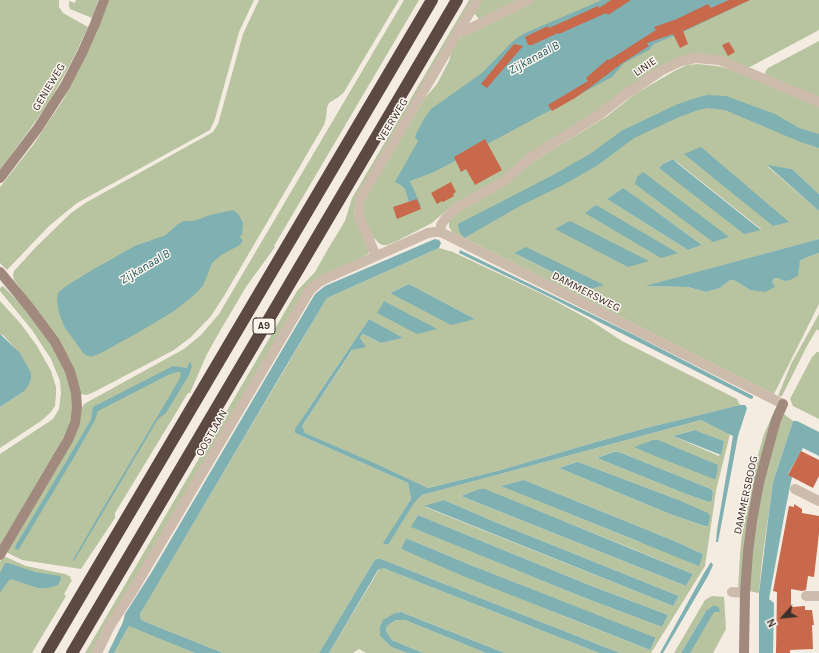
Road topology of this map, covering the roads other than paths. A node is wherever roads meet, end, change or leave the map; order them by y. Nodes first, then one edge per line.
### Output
1 (104, 0) edge
2 (432, 0) edge
3 (457, 0) edge
4 (477, 0) edge
5 (528, 0) edge
6 (460, 30) junction
7 (819, 102) edge
8 (0, 178) edge
9 (440, 232) junction
10 (376, 256) junction
11 (0, 272) edge
12 (783, 404) joint
13 (795, 489) dead end
14 (819, 501) edge
15 (0, 555) edge
16 (732, 592) dead end
17 (744, 593) junction
18 (806, 596) dead end
19 (819, 596) edge
20 (47, 653) edge
21 (72, 653) edge
22 (98, 653) edge
23 (744, 653) edge

1 - 8 street, GENIEWEG
2 - 20 highway, A9
3 - 21 highway, A9
4 - 6 street, VEERWEG
5 - 6 street
6 - 10 street, VEERWEG
7 - 9 street, LINIE
9 - 10 street
9 - 12 street, DAMMERSWEG
10 - 22 street, OOSTLAAN
11 - 15 street
12 - 17 street, DAMMERSBOOG
13 - 14 street
16 - 17 street
17 - 23 street, DAMMERSBOOG
18 - 19 street

